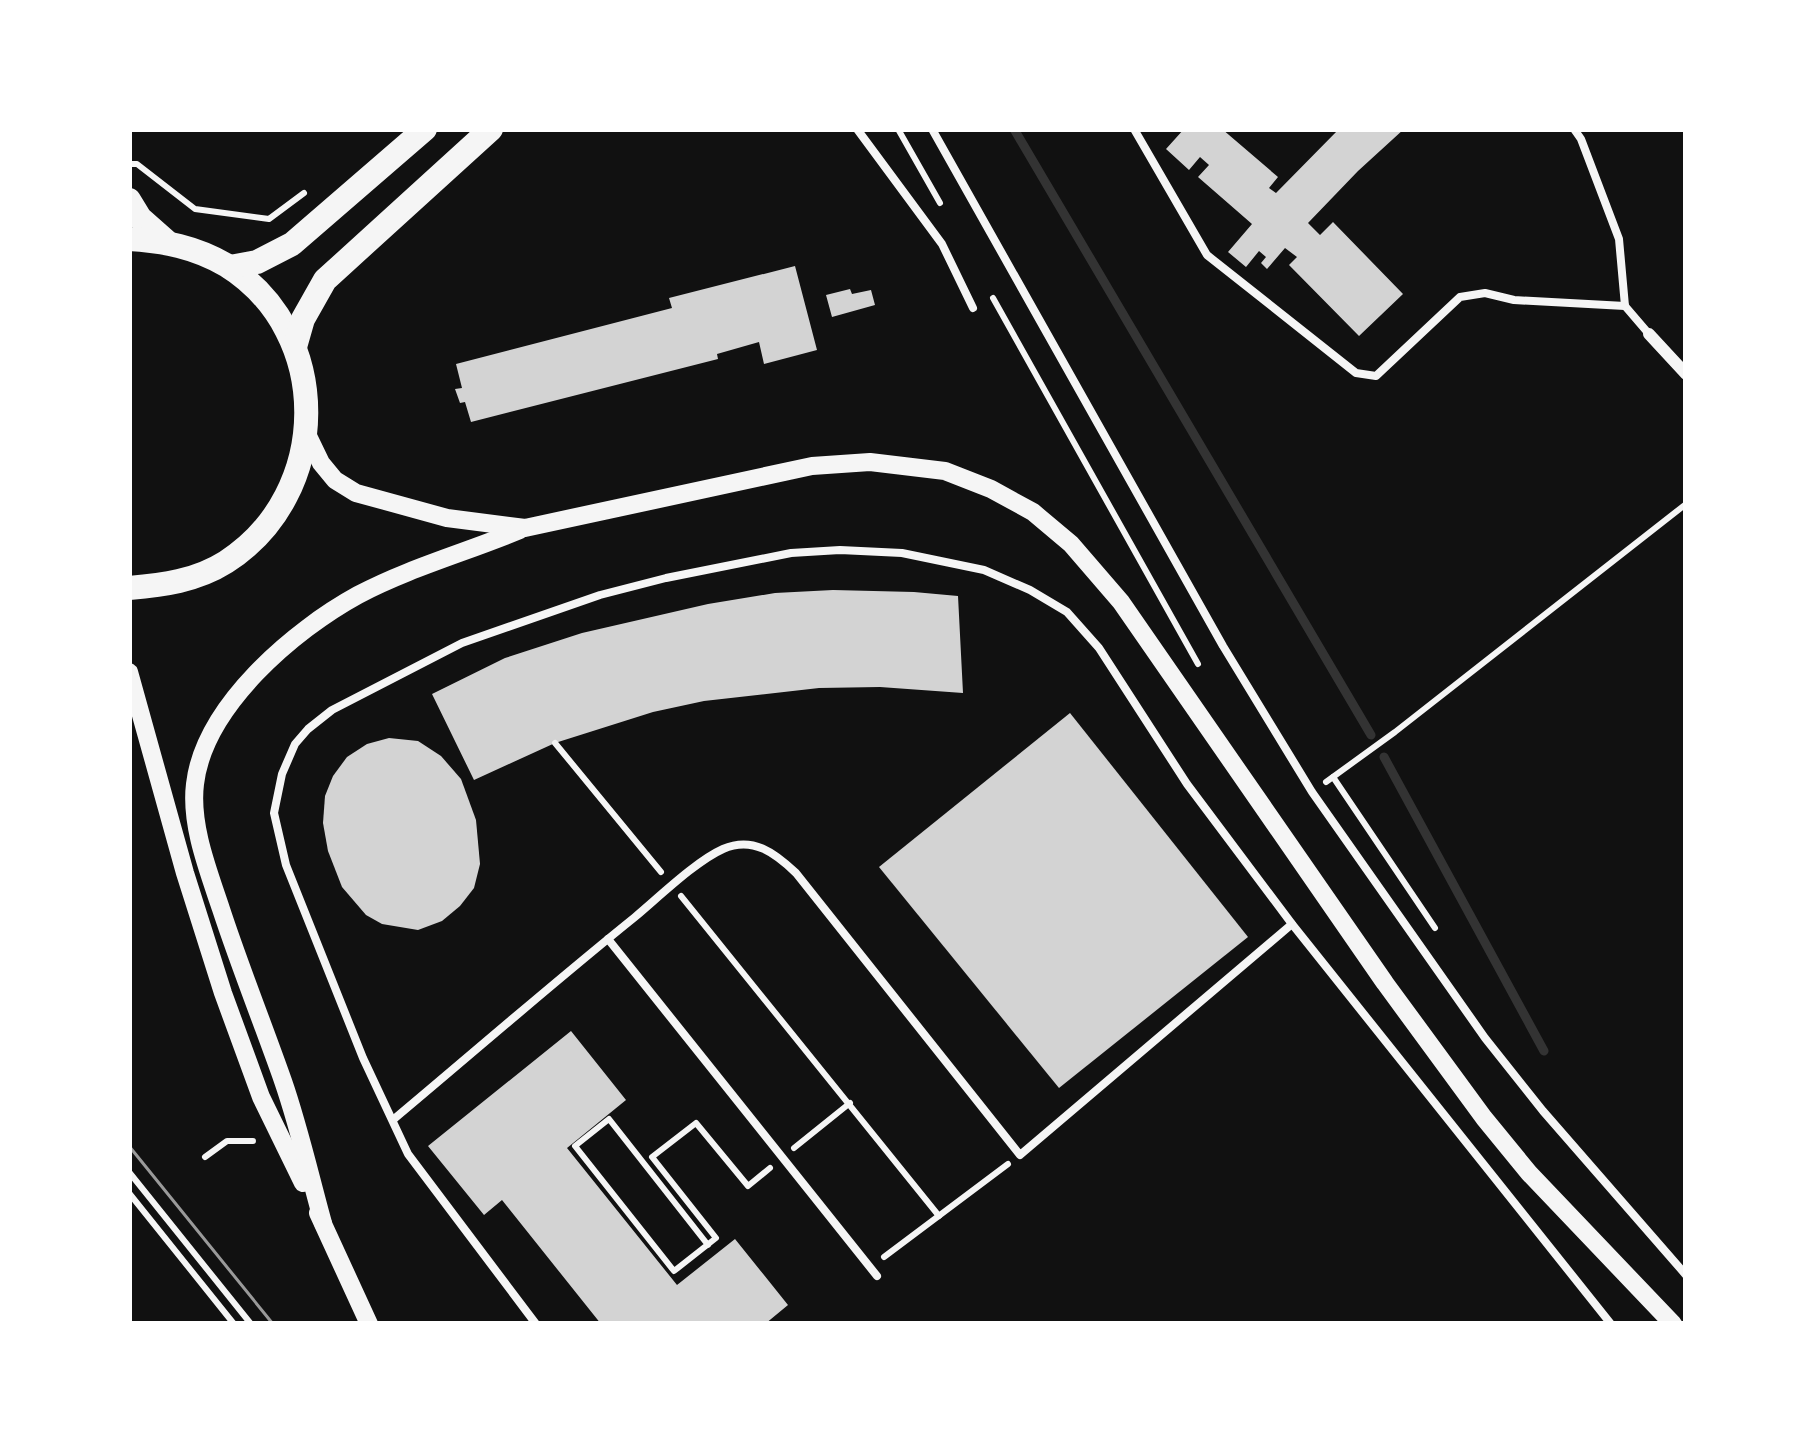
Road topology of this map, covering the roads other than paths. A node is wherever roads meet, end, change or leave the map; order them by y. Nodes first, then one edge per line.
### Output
1 (425, 129) edge
2 (491, 129) edge
3 (857, 129) edge
4 (932, 129) edge
5 (1134, 129) edge
6 (1574, 129) edge
7 (129, 200) edge
8 (129, 239) edge
9 (166, 241) junction
10 (230, 267) junction
11 (1624, 306) junction
12 (973, 308) dead end
13 (1649, 334) joint
14 (295, 347) junction
15 (1686, 374) edge
16 (307, 434) junction
17 (525, 528) junction
18 (129, 588) edge
19 (129, 672) edge
20 (1292, 924) junction
21 (608, 939) junction
22 (394, 1119) junction
23 (322, 1223) junction
24 (874, 1272) road end
25 (1686, 1275) edge
26 (370, 1324) edge
27 (536, 1324) edge
28 (1611, 1324) edge
29 (1672, 1324) edge

1 - 10 main road
2 - 14 main road
3 - 12 lane
4 - 25 lane
5 - 11 lane
6 - 11 lane
7 - 9 main road
8 - 9 main road
9 - 10 main road
10 - 14 main road
11 - 13 lane
13 - 15 street
14 - 16 main road
16 - 17 street
16 - 18 main road
17 - 23 street
17 - 29 street
19 - 23 street
20 - 21 lane
20 - 22 lane
20 - 28 lane
21 - 22 lane
21 - 24 lane
22 - 27 lane
23 - 26 street

